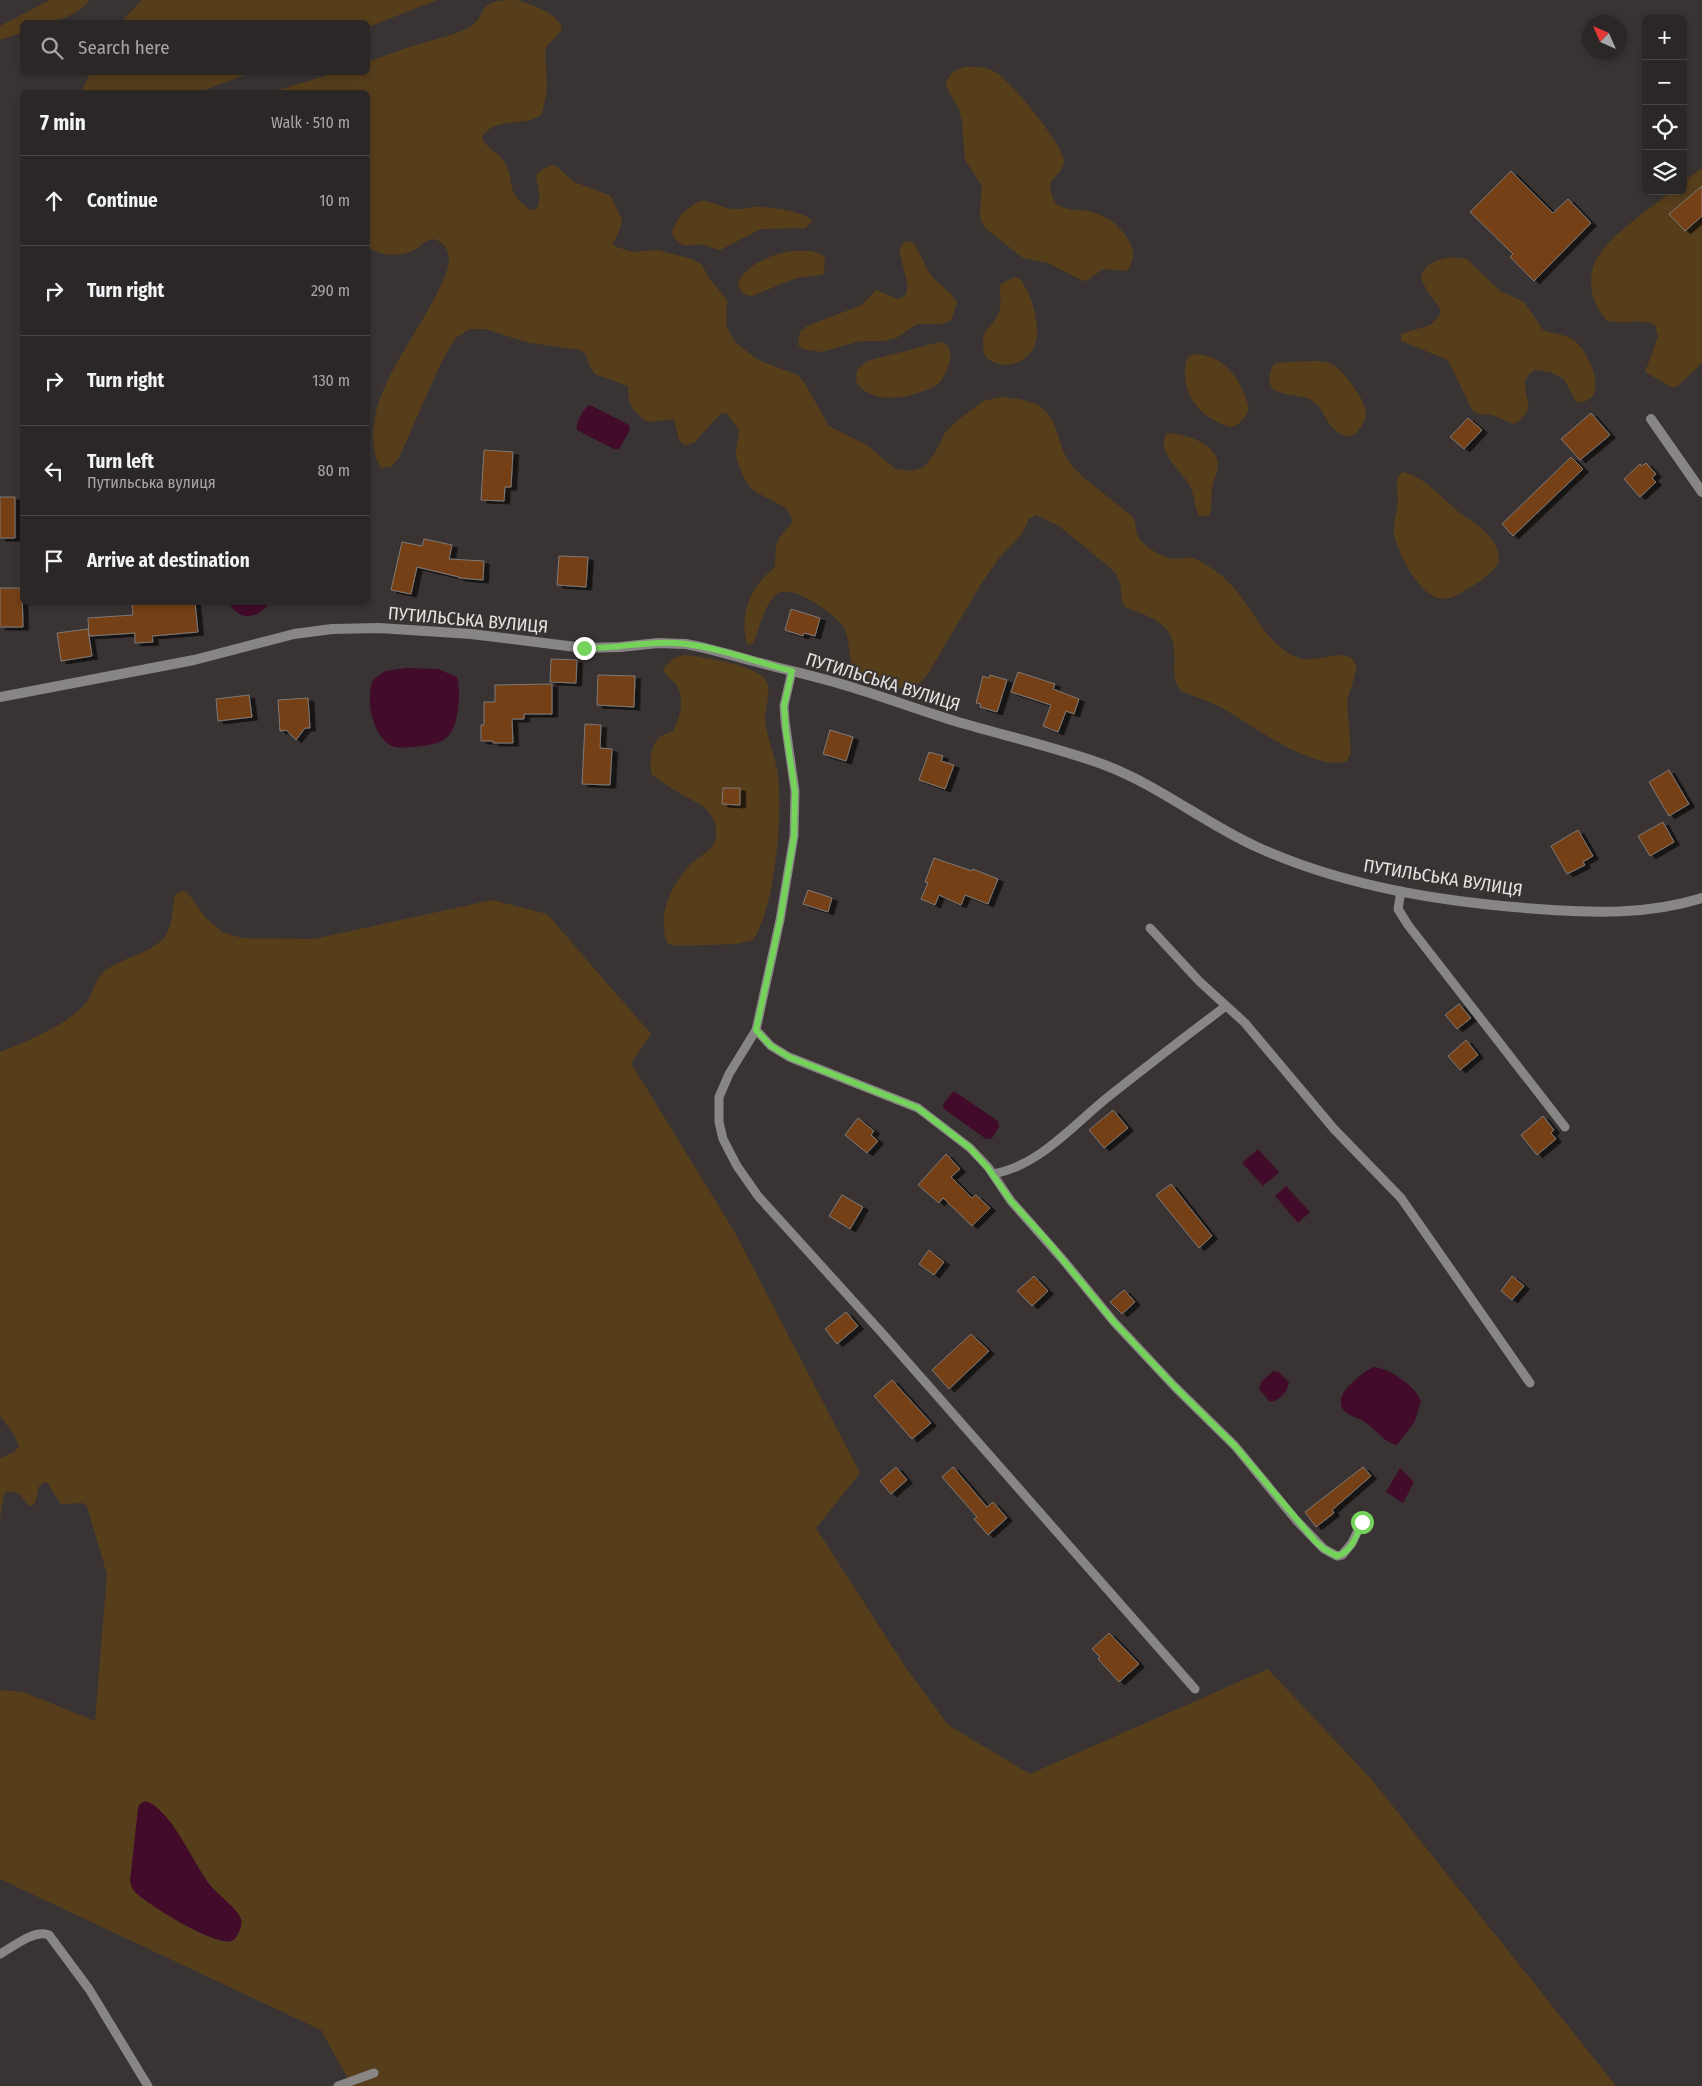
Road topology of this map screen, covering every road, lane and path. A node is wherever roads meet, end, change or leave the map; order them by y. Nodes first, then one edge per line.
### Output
1 (1651, 419) dead end
2 (1702, 492) edge
3 (792, 671) junction
4 (0, 697) edge
5 (1401, 891) junction
6 (1702, 898) edge
7 (1150, 928) dead end
8 (1226, 1006) junction
9 (756, 1030) junction
10 (1565, 1127) dead end
11 (993, 1174) junction
12 (1530, 1383) dead end
13 (1362, 1522) dead end
14 (1195, 1689) dead end
15 (0, 1954) edge
16 (374, 2073) dead end
17 (148, 2086) edge
18 (338, 2086) edge

1 - 2 street
3 - 4 street, ПУТИЛЬСЬКА ВУЛИЦЯ
3 - 5 street, ПУТИЛЬСЬКА ВУЛИЦЯ
3 - 9 lane
5 - 6 street, ПУТИЛЬСЬКА ВУЛИЦЯ
5 - 10 lane
7 - 8 lane
8 - 11 lane
8 - 12 lane
9 - 11 lane
9 - 14 lane
11 - 13 lane
15 - 17 lane
16 - 18 lane

